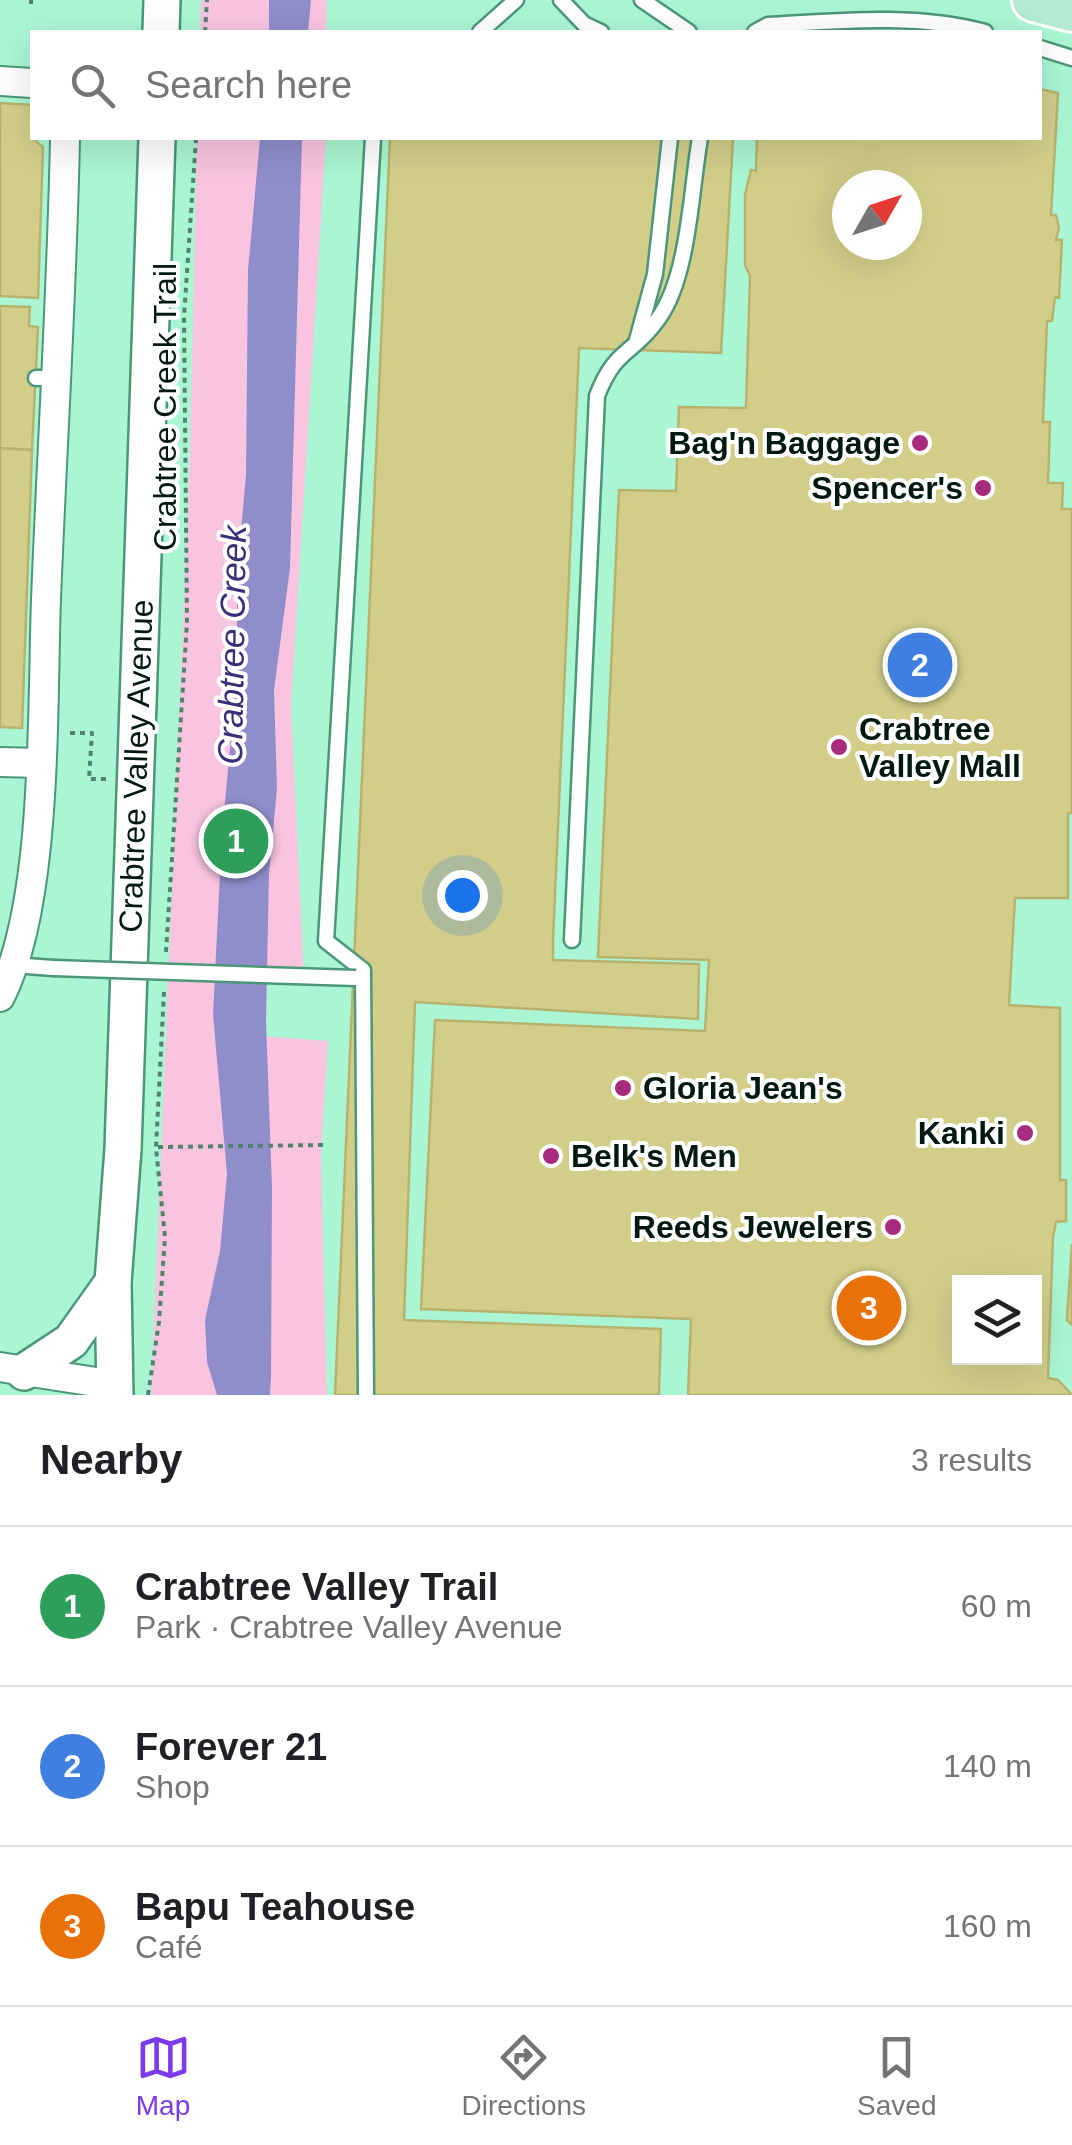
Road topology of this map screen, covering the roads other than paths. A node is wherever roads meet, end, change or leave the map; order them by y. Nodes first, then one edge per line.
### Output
1 (162, 0) edge
2 (516, 0) edge
3 (561, 0) edge
4 (642, 0) edge
5 (1034, 0) edge
6 (1072, 10) edge
7 (161, 30) edge
8 (482, 30) edge
9 (598, 30) edge
10 (686, 30) edge
11 (759, 30) edge
12 (977, 30) edge
13 (1042, 49) edge
14 (1072, 58) edge
15 (0, 81) edge
16 (30, 82) edge
17 (65, 140) edge
18 (158, 140) edge
19 (374, 140) edge
20 (670, 140) edge
21 (700, 140) edge
22 (637, 341) junction
23 (0, 762) edge
24 (40, 763) junction
25 (572, 940) dead end
26 (14, 965) junction
27 (356, 978) dead end
28 (0, 997) edge
29 (114, 1282) junction
30 (12, 1370) edge
31 (126, 1392) edge
32 (366, 1395) edge

1 - 7 street
2 - 8 lane
3 - 9 lane
4 - 10 lane
5 - 6 main road
11 - 12 lane
13 - 14 lane
15 - 16 street
17 - 24 street
18 - 29 street, Crabtree Valley Avenue
19 - 32 lane
20 - 22 lane
21 - 22 lane
22 - 25 lane
23 - 24 street
24 - 26 street
26 - 27 lane, bridge
26 - 28 street
29 - 30 street
29 - 31 street, Crabtree Valley Avenue
30 - 31 street

